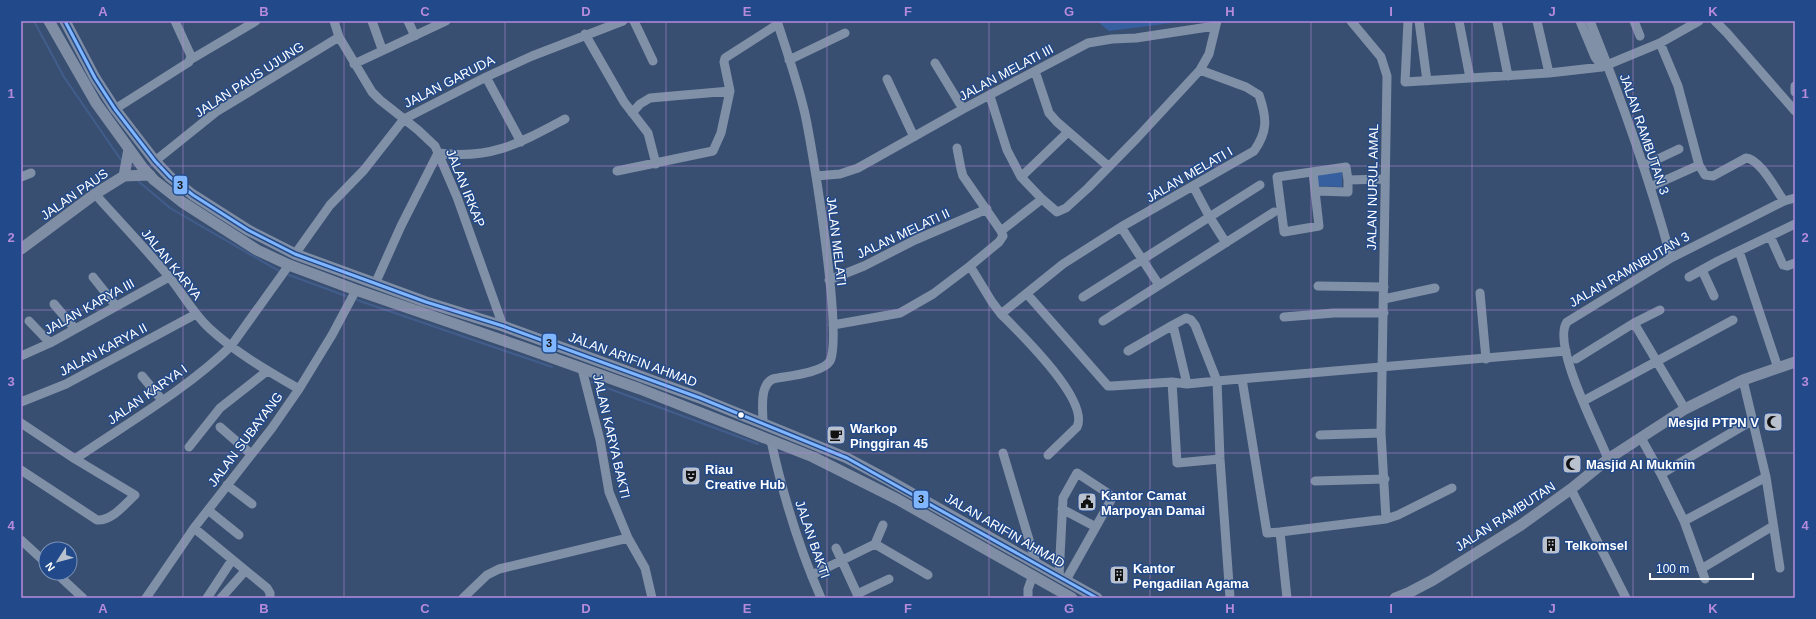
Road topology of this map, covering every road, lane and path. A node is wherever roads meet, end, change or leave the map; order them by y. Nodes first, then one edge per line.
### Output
1 (49, 21) edge
2 (65, 21) edge
3 (175, 21) edge
4 (256, 21) edge
5 (334, 21) edge
6 (372, 21) edge
7 (408, 21) edge
8 (445, 21) edge
9 (623, 21) edge
10 (634, 21) edge
11 (1351, 21) edge
12 (1408, 21) edge
13 (1419, 21) edge
14 (1459, 21) edge
15 (1497, 21) edge
16 (1537, 21) edge
17 (1580, 21) edge
18 (1590, 21) edge
19 (1634, 21) edge
20 (1699, 21) edge
21 (1715, 21) edge
22 (778, 22) edge
23 (1216, 23) edge
24 (845, 33) dead end
25 (585, 34) junction
26 (415, 36) junction
27 (1640, 36) dead end
28 (339, 37) junction
29 (1660, 43) junction
30 (382, 49) junction
31 (190, 60) junction
32 (789, 60) junction
33 (653, 61) dead end
34 (935, 63) dead end
35 (354, 64) junction
36 (1605, 66) junction
37 (1200, 70) junction
38 (1035, 71) junction
39 (1549, 73) junction
40 (486, 76) junction
41 (1508, 76) junction
42 (1470, 78) junction
43 (887, 79) dead end
44 (1427, 81) junction
45 (1795, 86) edge
46 (730, 91) junction
47 (1795, 92) edge
48 (990, 96) junction
49 (115, 109) junction
50 (963, 109) junction
51 (1795, 111) edge
52 (632, 113) junction
53 (404, 118) junction
54 (564, 119) dead end
55 (1068, 132) junction
56 (914, 136) junction
57 (521, 142) junction
58 (957, 148) dead end
59 (130, 149) junction
60 (1679, 149) dead end
61 (438, 153) junction
62 (155, 161) junction
63 (656, 164) junction
64 (1699, 165) junction
65 (1108, 166) junction
66 (1643, 166) junction
67 (616, 171) dead end
68 (1313, 172) junction
69 (30, 173) dead end
70 (150, 175) junction
71 (124, 176) junction
72 (816, 176) junction
73 (21, 177) edge
74 (1021, 177) junction
75 (1385, 179) junction
76 (1348, 180) junction
77 (1260, 185) dead end
78 (1193, 186) junction
79 (1650, 187) junction
80 (1315, 191) junction
81 (95, 194) junction
82 (1795, 198) edge
83 (1042, 199) junction
84 (1784, 201) junction
85 (987, 210) junction
86 (1274, 212) dead end
87 (1209, 216) junction
88 (1795, 224) edge
89 (1121, 228) junction
90 (1001, 231) junction
91 (1770, 236) junction
92 (1226, 243) junction
93 (22, 246) edge
94 (1739, 251) junction
95 (294, 254) junction
96 (1670, 258) junction
97 (1142, 260) junction
98 (1795, 263) edge
99 (289, 265) junction
100 (970, 266) junction
101 (1702, 270) junction
102 (92, 277) dead end
103 (169, 277) junction
104 (1689, 277) dead end
105 (829, 280) junction
106 (375, 284) junction
107 (1159, 285) junction
108 (1318, 286) dead end
109 (1384, 287) junction
110 (1435, 288) dead end
111 (356, 290) junction
112 (1480, 293) dead end
113 (1026, 294) junction
114 (1714, 296) dead end
115 (1084, 297) dead end
116 (1384, 299) junction
117 (54, 304) dead end
118 (116, 306) junction
119 (1660, 310) dead end
120 (1384, 313) junction
121 (196, 314) junction
122 (1001, 314) junction
123 (1284, 317) dead end
124 (1733, 320) dead end
125 (29, 321) dead end
126 (1103, 321) dead end
127 (1634, 323) junction
128 (833, 325) junction
129 (1173, 325) junction
130 (503, 326) junction
131 (75, 329) junction
132 (526, 335) junction
133 (50, 343) junction
134 (231, 346) junction
135 (522, 347) junction
136 (1128, 351) dead end
137 (1566, 351) junction
138 (21, 356) edge
139 (1486, 359) junction
140 (1576, 359) dead end
141 (1656, 360) junction
142 (1795, 362) edge
143 (1384, 366) junction
144 (1778, 368) junction
145 (582, 369) junction
146 (267, 371) junction
147 (142, 376) dead end
148 (1242, 379) junction
149 (1744, 380) junction
150 (1217, 381) junction
151 (1172, 382) junction
152 (1187, 384) junction
153 (299, 389) junction
154 (1587, 399) dead end
155 (162, 400) junction
156 (21, 402) edge
157 (1685, 409) junction
158 (1753, 420) junction
159 (21, 423) edge
160 (762, 423) junction
161 (220, 427) dead end
162 (1381, 432) junction
163 (1320, 435) dead end
164 (1641, 438) junction
165 (771, 441) junction
166 (188, 447) dead end
167 (1003, 453) dead end
168 (251, 454) junction
169 (1048, 455) dead end
170 (75, 459) junction
171 (1220, 459) junction
172 (1608, 459) junction
173 (21, 470) edge
174 (1661, 474) junction
175 (1766, 478) junction
176 (1384, 479) junction
177 (1315, 481) dead end
178 (228, 484) junction
179 (1452, 488) dead end
180 (1571, 489) junction
181 (252, 504) dead end
182 (1062, 509) junction
183 (208, 510) junction
184 (1386, 519) junction
185 (1684, 521) junction
186 (883, 525) dead end
187 (969, 525) junction
188 (1773, 526) junction
189 (1096, 527) junction
190 (194, 528) junction
191 (1280, 532) junction
192 (239, 535) dead end
193 (964, 536) junction
194 (628, 538) junction
195 (21, 540) edge
196 (875, 544) junction
197 (836, 548) dead end
198 (38, 556) edge
199 (232, 560) junction
200 (842, 561) junction
201 (1036, 563) junction
202 (1780, 568) dead end
203 (1701, 569) junction
204 (244, 571) junction
205 (812, 575) junction
206 (928, 575) dead end
207 (1032, 576) junction
208 (1063, 578) junction
209 (889, 579) dead end
210 (1705, 579) dead end
211 (65, 581) edge
212 (858, 596) edge
213 (83, 598) edge
214 (146, 598) edge
215 (207, 598) edge
216 (221, 598) edge
217 (270, 598) edge
218 (463, 598) edge
219 (652, 598) edge
220 (821, 598) edge
221 (1028, 598) edge
222 (1072, 598) edge
223 (1097, 598) edge
224 (1230, 598) edge
225 (1287, 598) edge
226 (1395, 598) edge
227 (1626, 598) edge

1 - 59 main road, JALAN ARIFIN AHMAD
2 - 49 main road, JALAN ARIFIN AHMAD
3 - 31 street
4 - 31 street
5 - 28 street, JALAN IRKAP
6 - 30 street
7 - 26 street
8 - 26 street
9 - 25 street, JALAN GARUDA
10 - 33 street
11 - 75 street, JALAN NURUL AMAL
12 - 44 street
13 - 44 street
14 - 42 street
15 - 41 street
16 - 39 street
17 - 36 street
18 - 36 street, JALAN RAMBUTAN 3
19 - 27 street
20 - 29 street
21 - 51 street
22 - 32 street, JALAN MELATI
22 - 46 street
23 - 37 street
23 - 38 street, JALAN MELATI III
24 - 32 street
25 - 40 street, JALAN GARUDA
25 - 52 street
26 - 30 street
28 - 35 street, JALAN IRKAP
28 - 62 street, JALAN PAUS UJUNG
29 - 36 street
29 - 64 street
30 - 35 street
31 - 49 street
32 - 72 street, JALAN MELATI
34 - 50 street
35 - 53 street, JALAN IRKAP
36 - 39 street
36 - 66 street, JALAN RAMBUTAN 3
37 - 65 street
37 - 78 street, JALAN MELATI I
38 - 48 street, JALAN MELATI III
38 - 55 street
39 - 41 street
40 - 53 street, JALAN GARUDA
40 - 57 street
41 - 42 street
42 - 44 street
43 - 56 street
45 - 47 street
46 - 52 street
46 - 63 street
48 - 50 street, JALAN MELATI III
48 - 74 street
49 - 62 main road, JALAN ARIFIN AHMAD
50 - 56 street, JALAN MELATI III
52 - 63 street
53 - 61 street, JALAN IRKAP
53 - 95 street, JALAN GARUDA
54 - 57 street
55 - 65 street
55 - 74 street
56 - 72 street, JALAN MELATI III
57 - 61 street
58 - 85 street
59 - 70 main road, JALAN ARIFIN AHMAD
59 - 71 main road, JALAN PAUS
60 - 66 street
61 - 106 street
61 - 130 street, JALAN IRKAP
62 - 95 main road, JALAN ARIFIN AHMAD
63 - 67 street
64 - 79 street
64 - 84 street
65 - 83 street
66 - 79 street, JALAN RAMBUTAN 3
68 - 76 street
68 - 80 street
68 - 80 street
69 - 73 street
70 - 71 main road, JALAN PAUS
70 - 99 main road, JALAN ARIFIN AHMAD
71 - 81 main road, JALAN PAUS
72 - 105 street, JALAN MELATI
74 - 83 street
75 - 76 street
75 - 109 street, JALAN NURUL AMAL
76 - 80 street
77 - 87 street
78 - 87 street
78 - 89 street, JALAN MELATI I
79 - 96 street, JALAN RAMBUTAN 3
81 - 93 main road, JALAN PAUS
81 - 103 street, JALAN KARYA
82 - 84 street, JALAN RAMNBUTAN 3
83 - 90 street
84 - 96 street, JALAN RAMNBUTAN 3
85 - 90 street
85 - 105 street, JALAN MELATI II
86 - 92 street
87 - 92 street
87 - 97 street
88 - 91 street
89 - 97 street
89 - 113 street, JALAN MELATI I
90 - 100 street
91 - 94 street
91 - 98 street
92 - 107 street
94 - 101 street
94 - 144 street
95 - 106 main road, JALAN ARIFIN AHMAD
96 - 137 street, JALAN RAMNBUTAN 3
97 - 107 street
97 - 115 street
99 - 111 main road, JALAN ARIFIN AHMAD
99 - 134 street
100 - 122 street
100 - 128 street
101 - 104 street
101 - 114 street
102 - 118 street
103 - 118 street, JALAN KARYA III
103 - 121 street, JALAN KARYA
105 - 128 street, JALAN MELATI
106 - 130 main road, JALAN ARIFIN AHMAD
107 - 126 street
108 - 109 street
109 - 116 street, JALAN NURUL AMAL
110 - 116 street
111 - 135 main road, JALAN ARIFIN AHMAD
111 - 153 street, JALAN SUBAYANG
112 - 139 street
113 - 122 street, JALAN MELATI I
113 - 151 street
116 - 120 street, JALAN NURUL AMAL
117 - 131 street
118 - 131 street, JALAN KARYA III
119 - 127 street
120 - 123 street
120 - 143 street, JALAN NURUL AMAL
121 - 134 street, JALAN KARYA
121 - 156 street, JALAN KARYA II
122 - 169 street
124 - 141 street
125 - 133 street
127 - 140 street
127 - 141 street
128 - 160 street, JALAN MELATI
129 - 136 street
129 - 150 street
129 - 152 street
130 - 132 main road, JALAN ARIFIN AHMAD
131 - 133 street, JALAN KARYA III
132 - 135 main road
132 - 160 main road, JALAN ARIFIN AHMAD
133 - 138 street, JALAN KARYA III
134 - 146 street, JALAN KARYA
134 - 155 street, JALAN KARYA I
135 - 145 main road, JALAN ARIFIN AHMAD
137 - 139 street
137 - 172 street, JALAN RAMNBUTAN 3
139 - 143 street
141 - 154 street
141 - 157 street
142 - 144 main road, JALAN RAMBUTAN
143 - 148 street
143 - 162 street, JALAN NURUL AMAL
144 - 149 main road, JALAN RAMBUTAN
145 - 165 main road, JALAN ARIFIN AHMAD
145 - 194 street, JALAN KARYA BAKTI
146 - 153 street, JALAN KARYA
146 - 166 street
147 - 155 street
148 - 150 street
148 - 191 street
149 - 157 main road, JALAN RAMBUTAN
149 - 158 street
150 - 152 street
150 - 171 street
151 - 152 street
151 - 171 street
153 - 168 street, JALAN SUBAYANG
155 - 170 street, JALAN KARYA I
157 - 164 main road, JALAN RAMBUTAN
158 - 174 street
158 - 175 street
159 - 170 street
160 - 187 main road, JALAN ARIFIN AHMAD
161 - 168 street
162 - 163 street
162 - 176 street, JALAN NURUL AMAL
164 - 172 main road, JALAN RAMBUTAN
164 - 174 street
165 - 193 main road, JALAN ARIFIN AHMAD
165 - 205 street, JALAN BAKTI
167 - 201 street
168 - 178 street, JALAN SUBAYANG
170 - 173 street
171 - 224 street
172 - 180 main road, JALAN RAMBUTAN
174 - 185 street
175 - 185 street
175 - 188 street
176 - 177 street
176 - 184 street, JALAN NURUL AMAL
178 - 181 street
178 - 183 street, JALAN SUBAYANG
179 - 184 street
180 - 226 main road, JALAN RAMBUTAN
180 - 227 street
182 - 189 street
182 - 189 street
182 - 208 street
183 - 190 street, JALAN SUBAYANG
183 - 192 street
184 - 191 street
185 - 203 street
186 - 196 street
187 - 193 main road
187 - 201 main road, JALAN ARIFIN AHMAD
188 - 202 street
188 - 203 street
189 - 208 street
190 - 199 street
190 - 214 street, JALAN SUBAYANG
191 - 225 street
193 - 207 main road, JALAN ARIFIN AHMAD
194 - 218 street
194 - 219 street, JALAN KARYA BAKTI
195 - 198 street
196 - 200 street
196 - 206 street
197 - 200 street
199 - 204 street
199 - 215 street
200 - 205 street
200 - 212 street
201 - 208 main road, JALAN ARIFIN AHMAD
203 - 210 street
204 - 216 street
204 - 217 street
205 - 220 street, JALAN BAKTI
207 - 221 street
207 - 222 main road, JALAN ARIFIN AHMAD
208 - 223 main road, JALAN ARIFIN AHMAD
209 - 212 street
211 - 213 street

